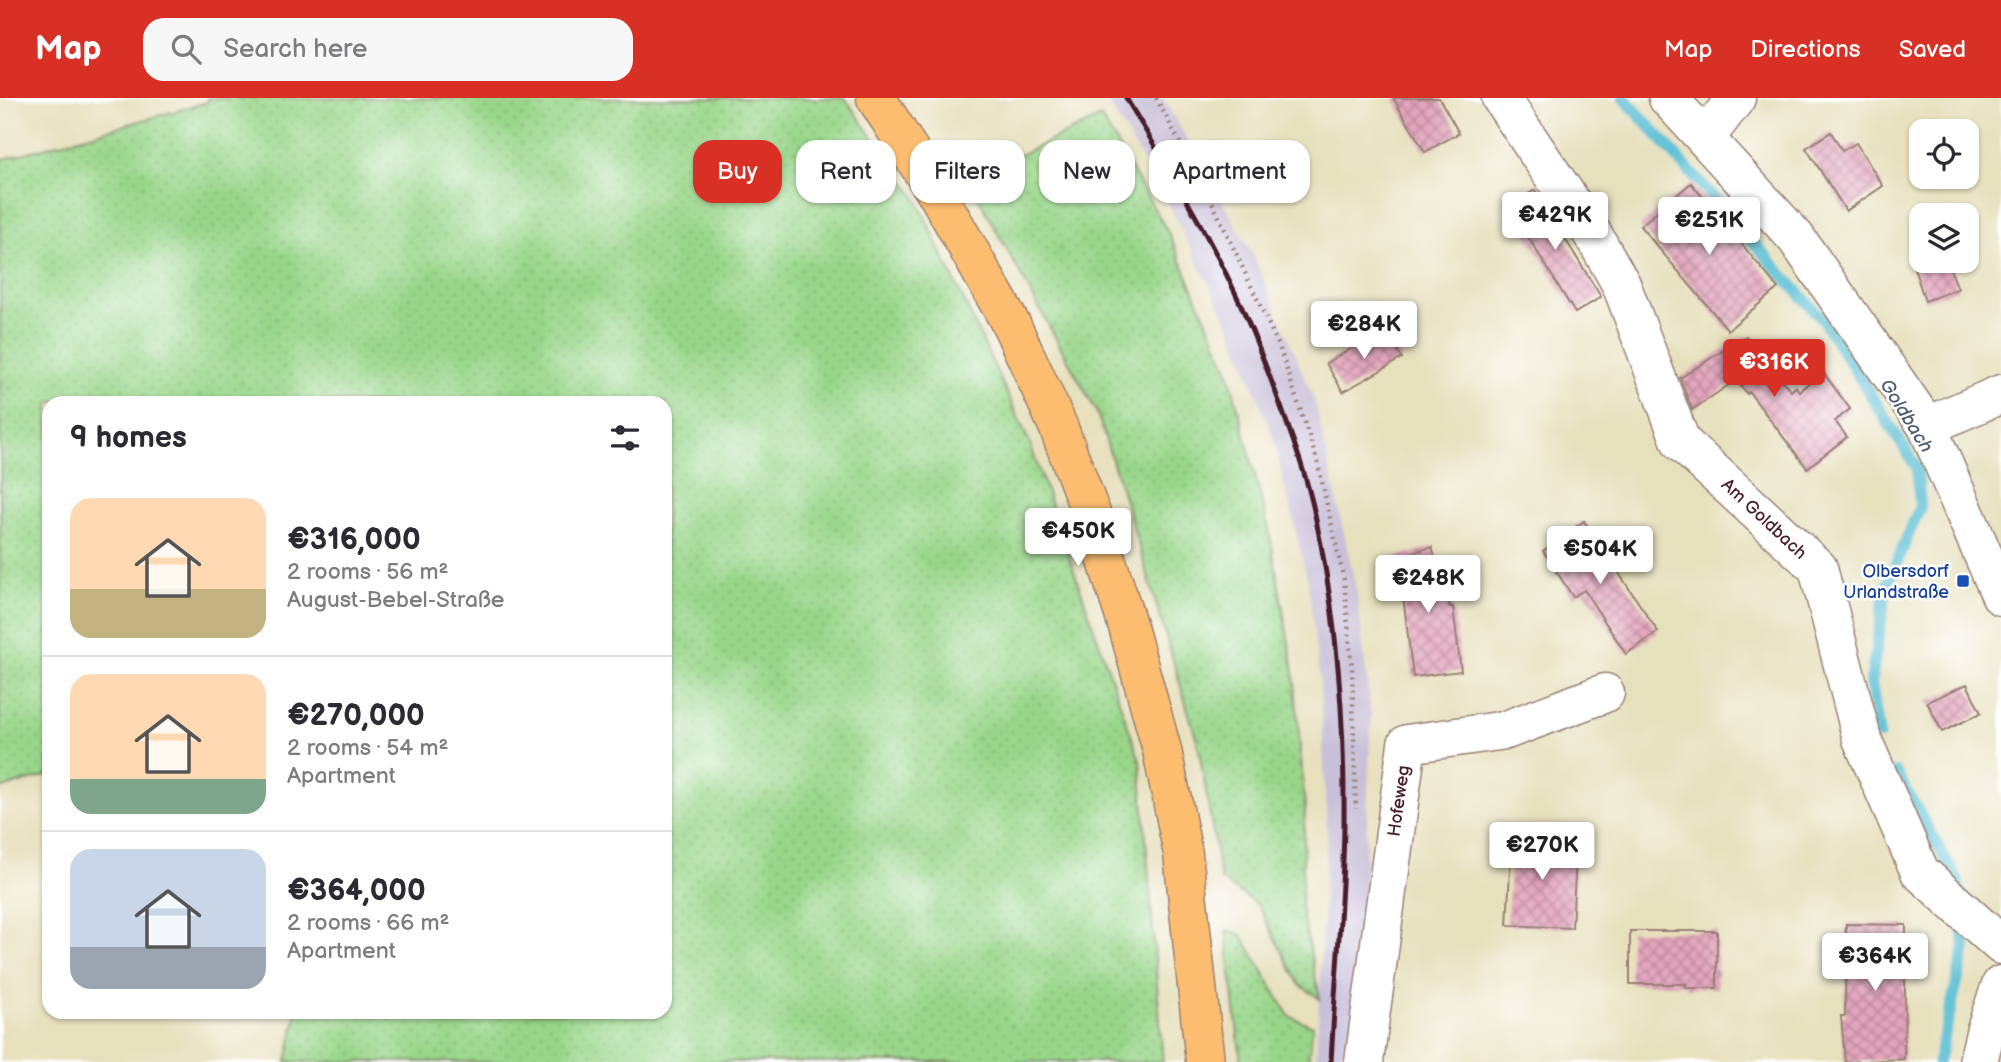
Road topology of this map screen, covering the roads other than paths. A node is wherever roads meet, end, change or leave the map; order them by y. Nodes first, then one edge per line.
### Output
1 (876, 98) edge
2 (1501, 98) edge
3 (1668, 98) edge
4 (1736, 98) edge
5 (1705, 138) junction
6 (2001, 394) edge
7 (1927, 426) junction
8 (2001, 596) edge
9 (1605, 693) dead end
10 (2001, 945) edge
11 (2001, 985) edge
12 (1205, 1062) edge
13 (1364, 1062) edge
14 (1978, 1062) edge

1 - 12 main road
2 - 10 street, Am Goldbach
3 - 5 street
4 - 5 street
5 - 7 street
6 - 7 street
7 - 8 street
9 - 13 street, Hofeweg
11 - 14 street

